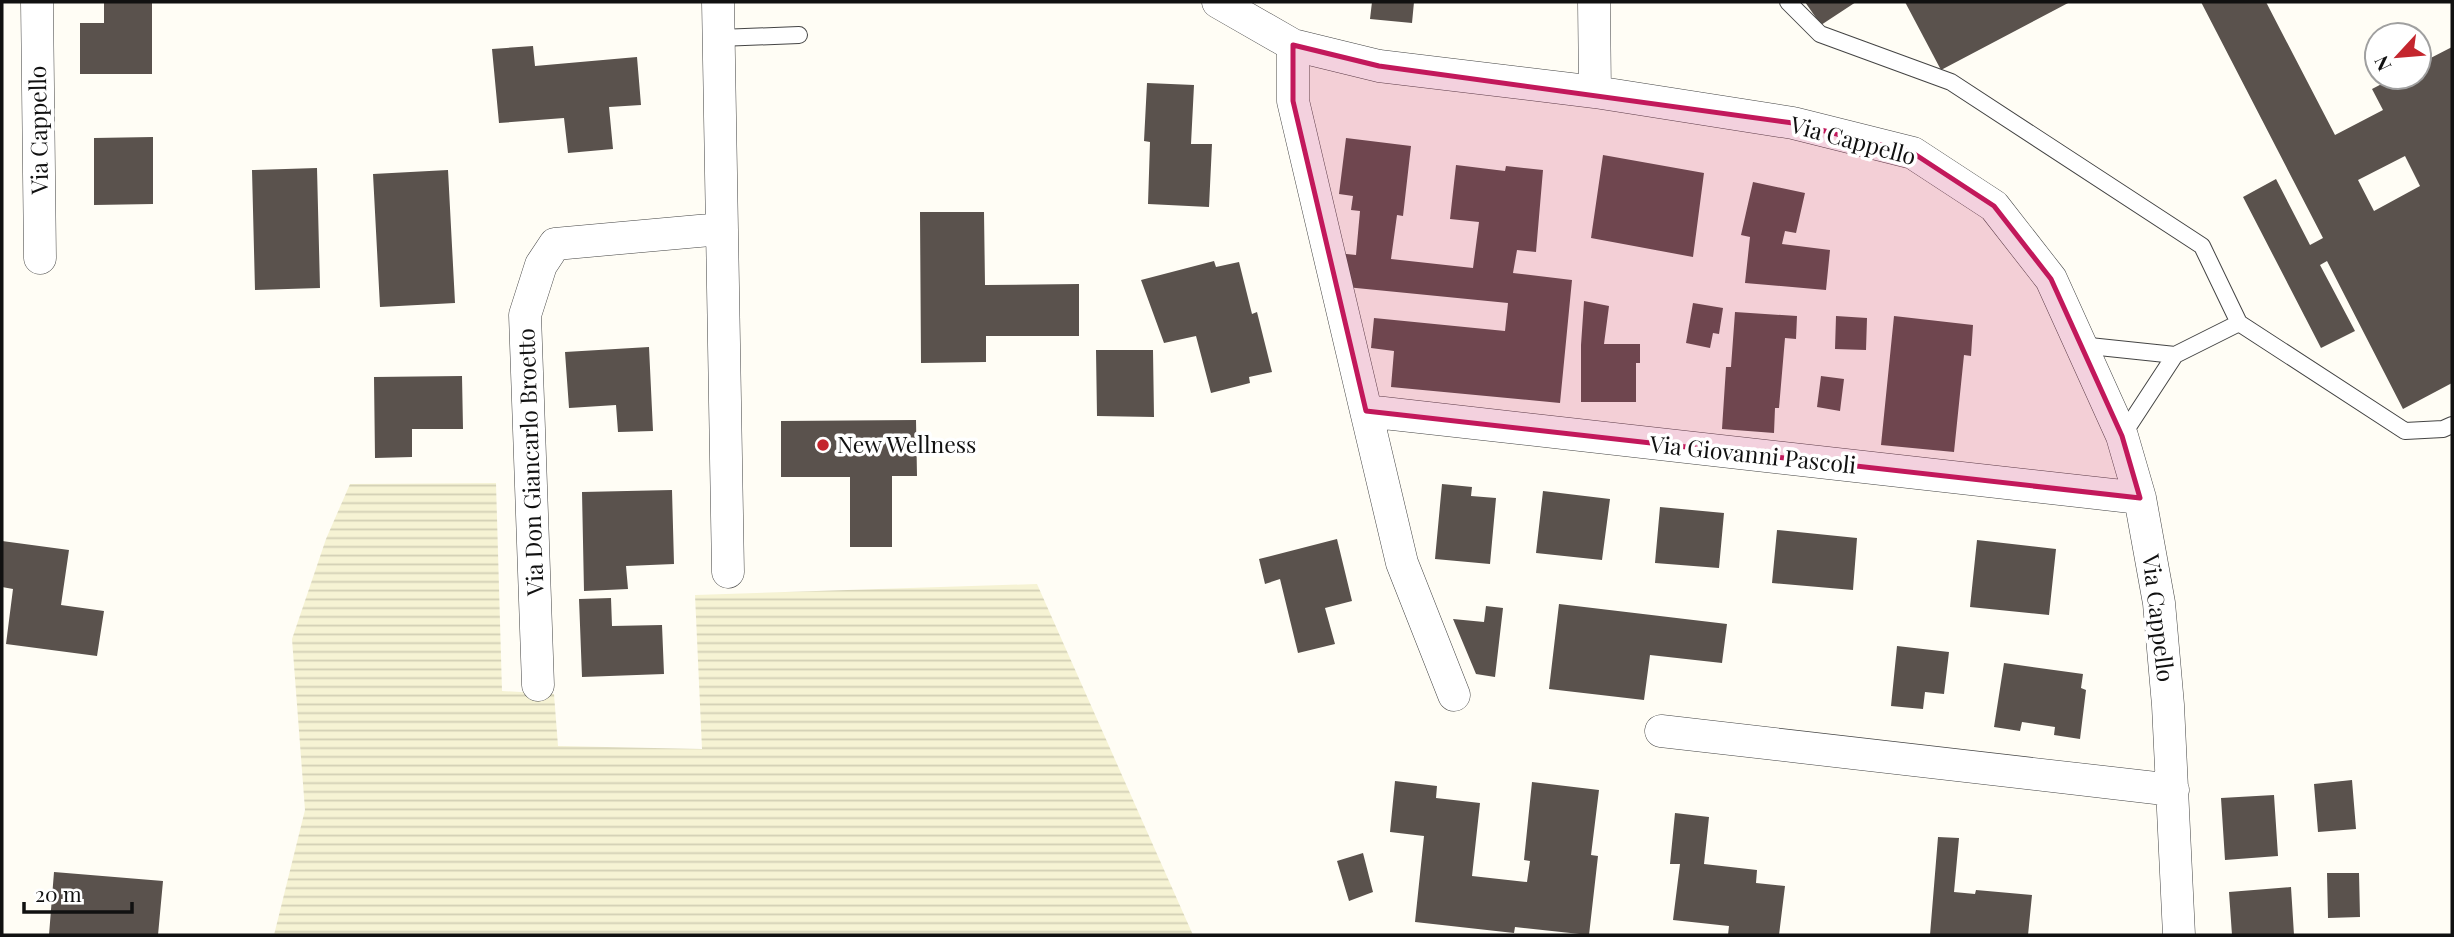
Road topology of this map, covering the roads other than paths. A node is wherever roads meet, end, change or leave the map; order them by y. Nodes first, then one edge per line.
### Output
1 (37, 2) edge
2 (718, 2) edge
3 (1218, 2) edge
4 (1594, 2) edge
5 (1788, 2) edge
6 (799, 35) dead end
7 (719, 38) junction
8 (1293, 45) junction
9 (1595, 92) junction
10 (721, 229) junction
11 (40, 258) dead end
12 (2239, 323) junction
13 (2080, 345) junction
14 (2175, 355) junction
15 (1366, 411) junction
16 (2452, 425) edge
17 (2122, 436) junction
18 (2140, 498) junction
19 (727, 572) dead end
20 (538, 685) dead end
21 (1454, 695) dead end
22 (1661, 731) dead end
23 (2173, 790) junction
24 (2179, 935) edge

1 - 11 street, Via Cappello
2 - 7 street
3 - 8 street, Via Cappello
4 - 9 street
5 - 12 lane
6 - 7 lane
7 - 10 street
8 - 9 street, Via Cappello
8 - 15 street
9 - 13 street, Via Cappello
10 - 19 street
10 - 20 street, Via Don Giancarlo Broetto
12 - 14 lane
12 - 16 lane
13 - 14 lane
13 - 17 street, Via Cappello
14 - 17 lane
15 - 18 street, Via Giovanni Pascoli
15 - 21 street
17 - 18 street, Via Cappello
18 - 23 street, Via Cappello
22 - 23 street
23 - 24 street, Via Cappello

